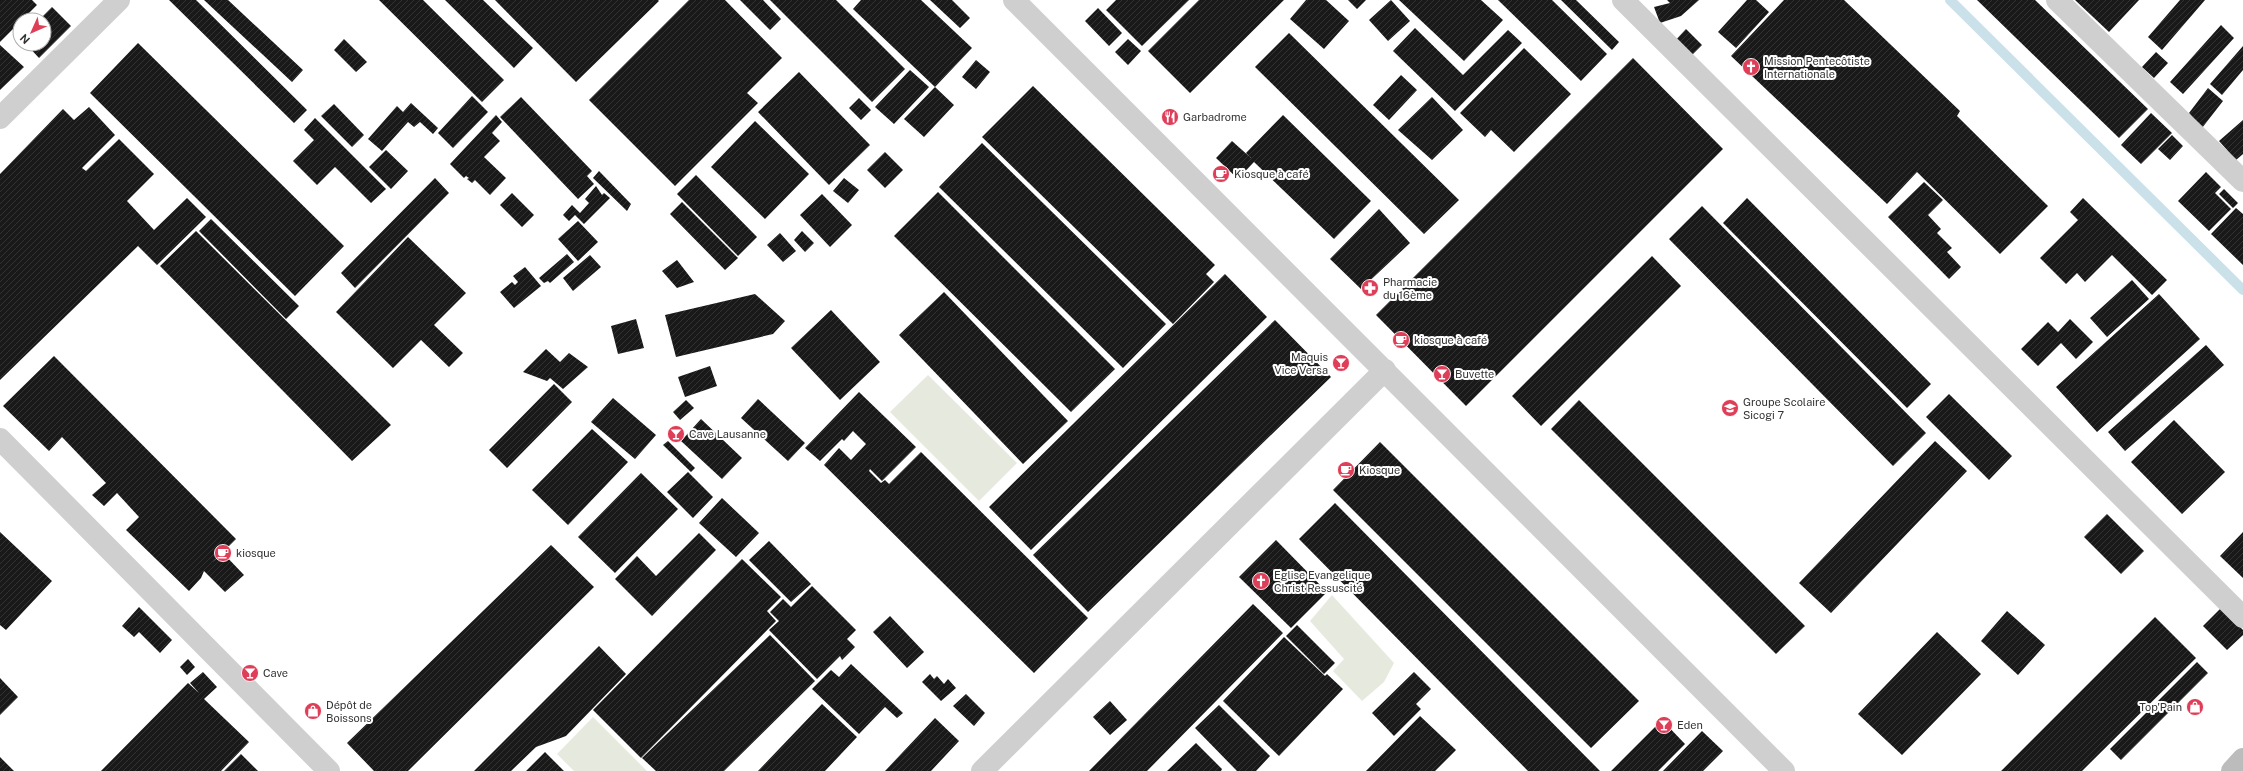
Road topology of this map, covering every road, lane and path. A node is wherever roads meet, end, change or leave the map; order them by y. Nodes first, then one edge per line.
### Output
1 (119, 0) edge
2 (1014, 0) edge
3 (1623, 0) edge
4 (2058, 0) edge
5 (0, 118) edge
6 (2243, 181) edge
7 (1385, 370) junction
8 (0, 439) edge
9 (2243, 617) edge
10 (2243, 759) edge
11 (329, 771) edge
12 (982, 771) edge
13 (1784, 771) edge
14 (2232, 771) edge

1 - 5 street
2 - 7 street
3 - 9 street
4 - 6 street
7 - 12 street
7 - 13 street
8 - 11 street
10 - 14 main road

